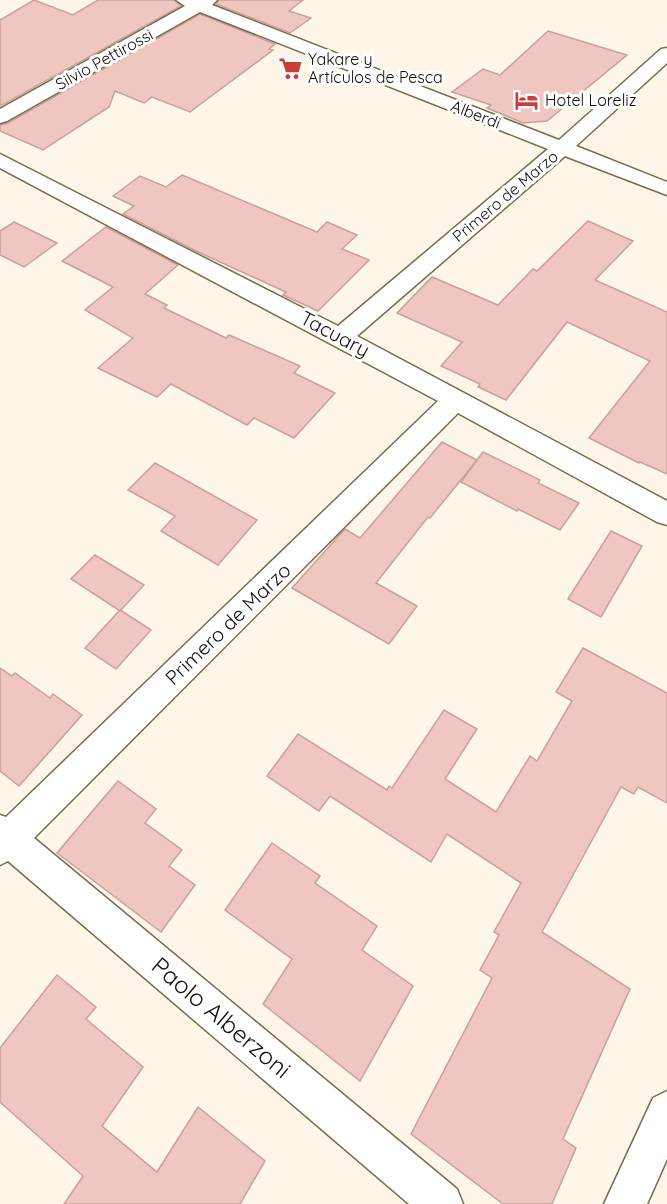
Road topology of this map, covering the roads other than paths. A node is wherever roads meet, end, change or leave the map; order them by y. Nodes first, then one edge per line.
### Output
1 (197, 2) edge
2 (667, 53) edge
3 (0, 117) edge
4 (563, 147) junction
5 (0, 160) edge
6 (667, 189) edge
7 (340, 336) junction
8 (455, 400) junction
9 (667, 514) edge
10 (3, 839) edge
11 (667, 1112) edge
12 (442, 1204) edge
13 (626, 1204) edge

1 - 3 street, Silvio Pettirossi
1 - 4 street, Alberdi
2 - 4 street, Primero de Marzo
4 - 6 street, Alberdi
4 - 7 street, Primero de Marzo
5 - 7 street, Tacuary
7 - 8 street, Tacuary
8 - 9 street, Tacuary
8 - 10 street, Primero de Marzo
10 - 12 street, Paolo Alberzoni
11 - 13 street

